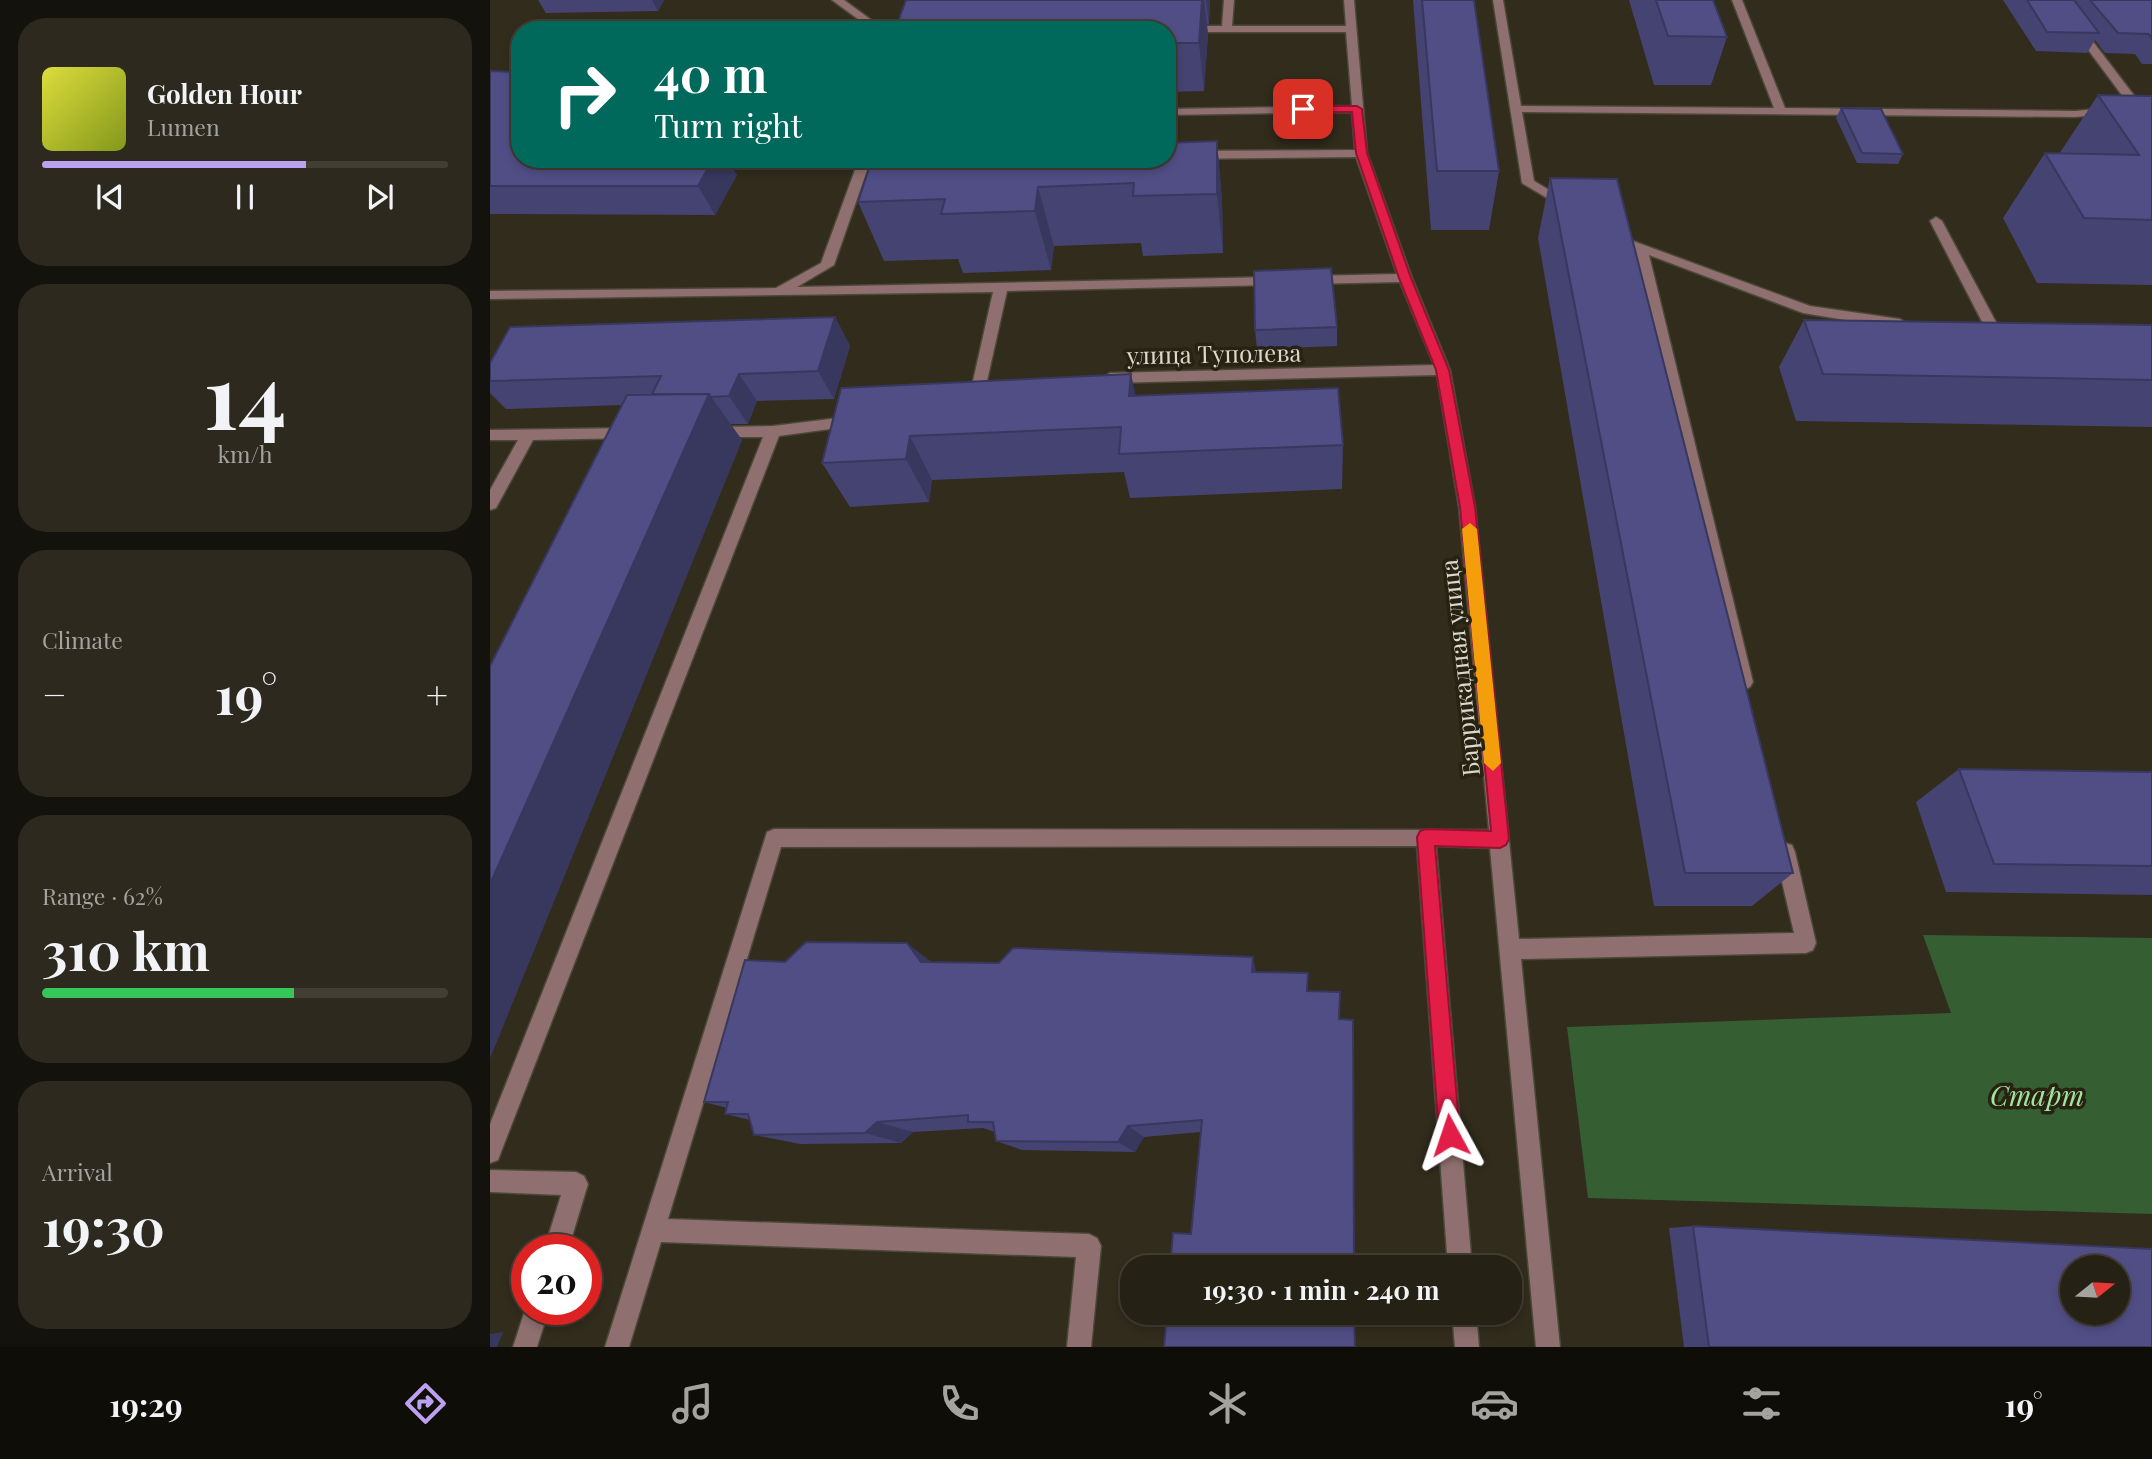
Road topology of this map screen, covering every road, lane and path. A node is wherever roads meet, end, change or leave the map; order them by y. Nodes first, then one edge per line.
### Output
1 (837, 0) edge
2 (1229, 0) edge
3 (1349, 0) edge
4 (1498, 0) edge
5 (1737, 0) edge
6 (2068, 16) edge
7 (867, 21) edge
8 (1227, 28) junction
9 (1176, 29) edge
10 (1352, 29) junction
11 (1357, 109) junction
12 (1516, 109) junction
13 (1780, 109) junction
14 (1176, 111) edge
15 (1362, 153) junction
16 (1176, 155) edge
17 (864, 168) edge
18 (1584, 216) edge
19 (1936, 221) dead end
20 (1619, 237) edge
21 (1641, 250) junction
22 (1405, 278) junction
23 (1001, 287) junction
24 (778, 292) junction
25 (490, 295) edge
26 (1916, 327) edge
27 (1998, 338) edge
28 (1443, 370) junction
29 (1089, 379) edge
30 (981, 383) edge
31 (865, 417) edge
32 (773, 431) junction
33 (695, 432) edge
34 (644, 433) edge
35 (490, 435) edge
36 (528, 435) junction
37 (490, 504) edge
38 (1748, 700) edge
39 (1781, 835) edge
40 (1426, 837) junction
41 (1500, 839) junction
42 (1511, 949) junction
43 (490, 1152) edge
44 (490, 1181) edge
45 (653, 1230) junction
46 (561, 1234) edge
47 (1459, 1255) edge
48 (532, 1325) edge
49 (1465, 1325) edge
50 (525, 1347) edge
51 (617, 1347) edge
52 (1079, 1347) edge
53 (1467, 1347) edge
54 (1548, 1347) edge

1 - 7 street
2 - 8 street
3 - 10 street, Баррикадная улица
4 - 12 street
5 - 13 street
6 - 13 street
8 - 9 street
8 - 10 street
10 - 11 street, Баррикадная улица
11 - 14 street
11 - 15 street, Баррикадная улица
12 - 13 street
12 - 18 street
15 - 16 street
15 - 22 street, Баррикадная улица
17 - 24 street
19 - 27 street
20 - 21 street
21 - 26 street
21 - 38 street
22 - 23 street
22 - 28 street, Баррикадная улица
23 - 24 street
23 - 30 street
24 - 25 street
28 - 29 street, улица Туполева
28 - 41 street, Баррикадная улица
31 - 32 street
32 - 33 street
32 - 43 street
34 - 36 street
35 - 36 street
36 - 37 street
39 - 42 street
40 - 41 street
40 - 45 street
40 - 47 street
41 - 42 street, Баррикадная улица
42 - 54 street, Баррикадная улица
44 - 46 street
45 - 51 street
45 - 52 street
48 - 50 street
49 - 53 street

